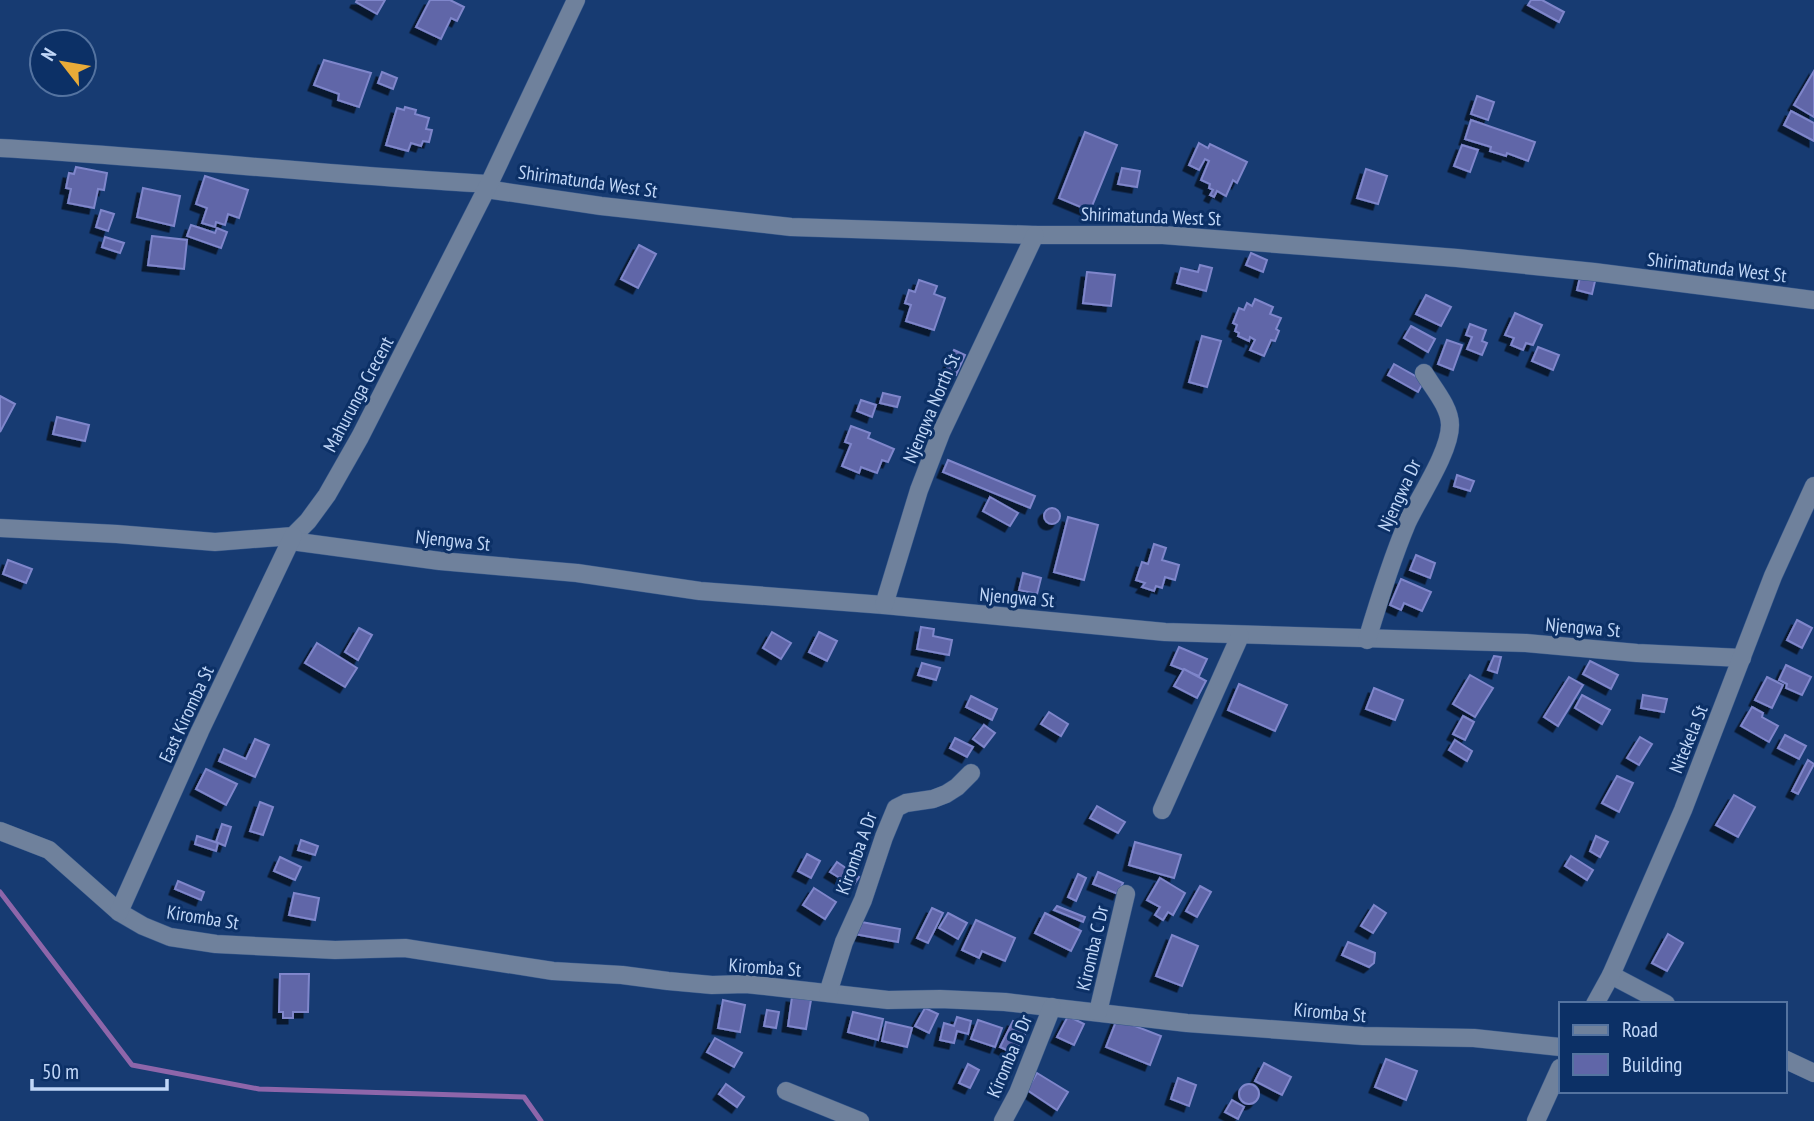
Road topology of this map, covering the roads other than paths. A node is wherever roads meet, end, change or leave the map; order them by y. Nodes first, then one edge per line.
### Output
1 (576, 0) edge
2 (0, 148) edge
3 (487, 186) junction
4 (1035, 235) junction
5 (1814, 300) edge
6 (1424, 373) dead end
7 (1814, 486) edge
8 (0, 528) edge
9 (292, 538) junction
10 (884, 605) junction
11 (1240, 636) junction
12 (1367, 640) junction
13 (1742, 658) junction
14 (971, 773) dead end
15 (1162, 810) dead end
16 (0, 831) edge
17 (1126, 894) dead end
18 (119, 912) junction
19 (1611, 975) junction
20 (828, 993) junction
21 (1596, 1002) edge
22 (1662, 1002) edge
23 (1052, 1007) junction
24 (1098, 1012) junction
25 (1559, 1047) edge
26 (1786, 1060) edge
27 (1559, 1070) edge
28 (1814, 1073) edge
29 (786, 1091) dead end
30 (859, 1121) edge
31 (1003, 1121) edge
32 (1536, 1121) edge

1 - 3 street, Mahurunga Crecent
2 - 3 street, Shirimatunda West St
3 - 4 street, Shirimatunda West St
3 - 9 street, Mahurunga Crecent
4 - 5 street, Shirimatunda West St
4 - 10 street, Njengwa North St
6 - 12 street, Njengwa Dr
7 - 13 street, Nitekela St
8 - 9 street
9 - 10 street, Njengwa St
9 - 18 street, East Kiromba St
10 - 11 street, Njengwa St
11 - 12 street, Njengwa St
11 - 15 street
12 - 13 street, Njengwa St
13 - 19 street, Nitekela St
14 - 20 street, Kiromba A Dr
16 - 18 street, Kiromba St
17 - 24 street, Kiromba C Dr
18 - 20 street, Kiromba St
19 - 21 street, Nitekela St
19 - 22 street
20 - 23 street, Kiromba St
23 - 24 street, Kiromba St
23 - 31 street, Kiromba B Dr
24 - 25 street, Kiromba St
26 - 28 street
27 - 32 street
29 - 30 street

